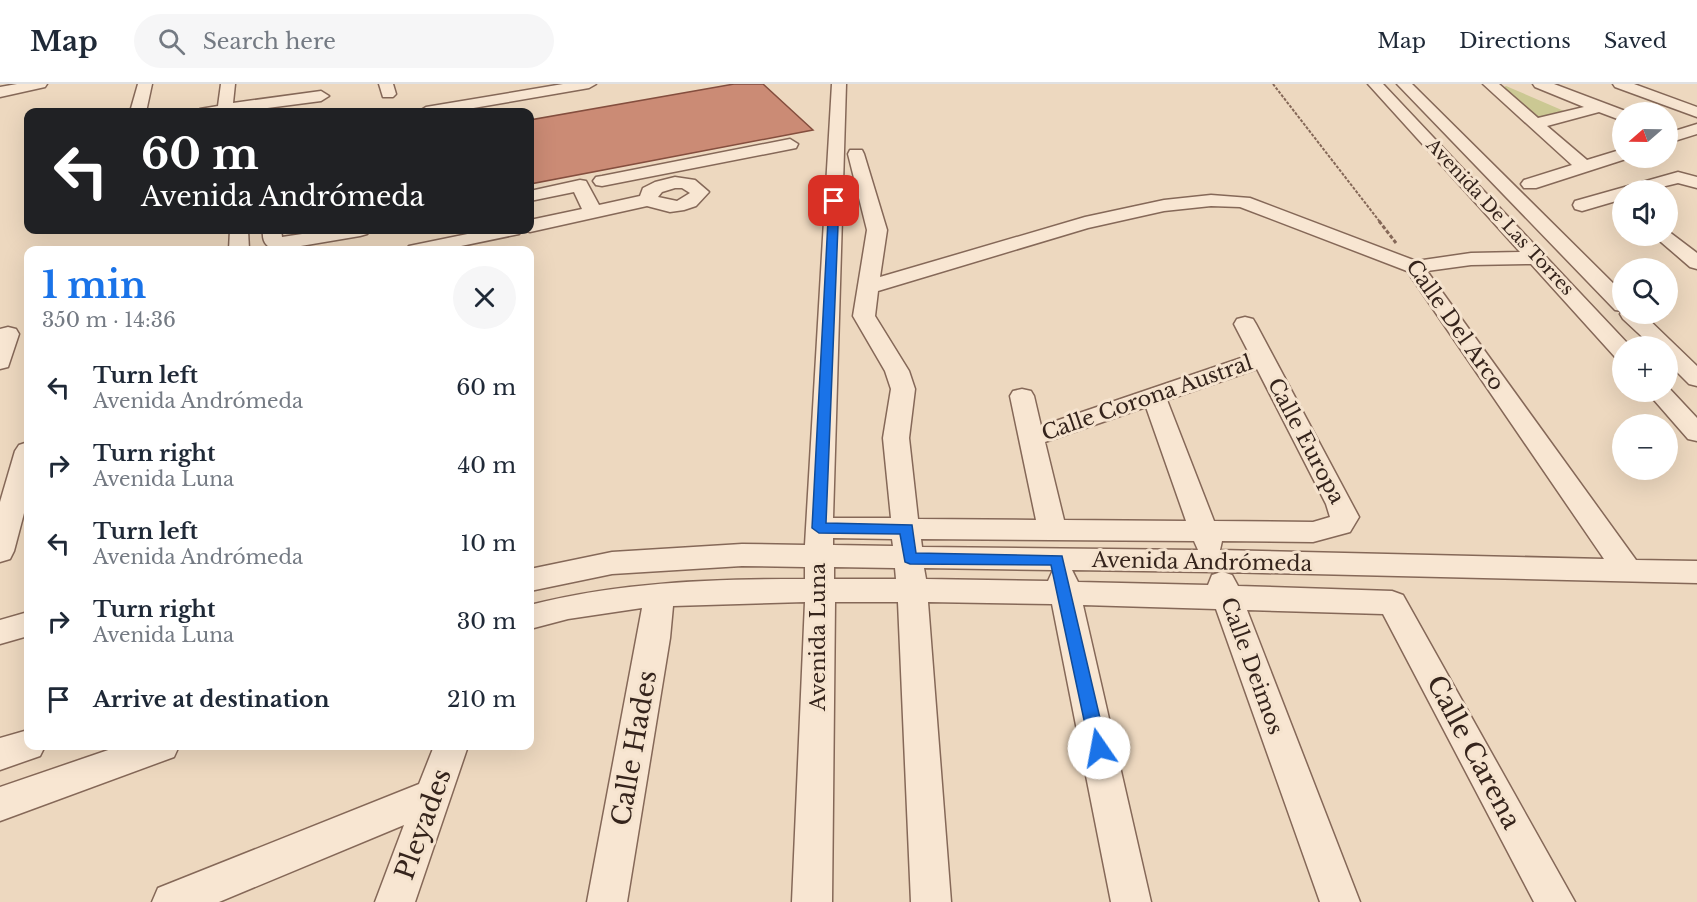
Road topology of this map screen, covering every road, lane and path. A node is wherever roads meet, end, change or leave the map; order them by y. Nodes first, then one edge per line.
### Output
1 (5, 84) edge
2 (40, 84) edge
3 (145, 84) edge
4 (228, 84) edge
5 (589, 84) edge
6 (839, 84) edge
7 (1274, 84) edge
8 (1375, 84) edge
9 (1404, 84) edge
10 (1490, 84) edge
11 (1540, 84) edge
12 (1620, 84) edge
13 (0, 85) edge
14 (0, 92) edge
15 (311, 93) edge
16 (1601, 107) junction
17 (139, 108) edge
18 (225, 108) edge
19 (235, 108) edge
20 (449, 108) edge
21 (1612, 112) edge
22 (1697, 112) edge
23 (1534, 124) junction
24 (1697, 129) edge
25 (1678, 134) edge
26 (790, 144) dead end
27 (856, 154) dead end
28 (1612, 157) edge
29 (1583, 166) junction
30 (1669, 180) edge
31 (602, 181) junction
32 (1697, 183) edge
33 (1530, 184) dead end
34 (580, 185) junction
35 (534, 195) edge
36 (1612, 198) edge
37 (649, 200) dead end
38 (1582, 205) dead end
39 (615, 207) junction
40 (593, 212) junction
41 (534, 225) edge
42 (272, 234) edge
43 (336, 234) edge
44 (495, 234) edge
45 (442, 246) edge
46 (1676, 246) edge
47 (1538, 258) junction
48 (1697, 263) edge
49 (1414, 267) junction
50 (869, 286) junction
51 (1612, 294) edge
52 (1245, 324) dead end
53 (1641, 324) edge
54 (12, 333) edge
55 (1654, 336) edge
56 (1612, 340) edge
57 (1262, 358) junction
58 (1678, 360) edge
59 (0, 362) edge
60 (1697, 379) edge
61 (1022, 396) dead end
62 (1154, 396) junction
63 (1668, 402) edge
64 (1697, 433) edge
65 (1031, 438) junction
66 (24, 465) edge
67 (1340, 525) joint
68 (1205, 529) junction
69 (819, 542) junction
70 (1054, 544) junction
71 (0, 551) edge
72 (910, 559) junction
73 (1214, 561) junction
74 (1629, 572) junction
75 (1697, 572) edge
76 (534, 579) edge
77 (818, 590) junction
78 (659, 594) junction
79 (1066, 595) junction
80 (1227, 598) junction
81 (1392, 603) joint
82 (534, 615) edge
83 (24, 625) edge
84 (0, 632) edge
85 (24, 745) edge
86 (151, 750) edge
87 (449, 750) edge
88 (0, 754) edge
89 (432, 796) junction
90 (0, 804) edge
91 (172, 902) edge
92 (395, 902) edge
93 (607, 902) edge
94 (812, 902) edge
95 (931, 902) edge
96 (1131, 902) edge
97 (1340, 902) edge
98 (1555, 902) edge

1 - 13 street
2 - 14 street
3 - 17 street
4 - 18 street
5 - 20 street
6 - 69 street, Avenida Luna
7 - 49 path, Calle Del Arco
8 - 47 street, Avenida De Las Torres
9 - 51 street, Avenida De Las Torres
10 - 23 street
11 - 16 street
12 - 22 street
15 - 19 street
16 - 21 street
16 - 23 street
23 - 29 street
24 - 25 street
26 - 31 street
27 - 50 street
28 - 29 street
29 - 33 street
30 - 32 street
31 - 34 street
31 - 39 street
34 - 35 street
34 - 40 street
36 - 38 street
37 - 39 street
39 - 40 street
40 - 41 street
42 - 43 street
44 - 45 street
46 - 48 street
47 - 49 street
47 - 56 street, Avenida De Las Torres
49 - 50 street
49 - 74 street, Calle Del Arco
50 - 72 street
52 - 57 street, Calle Europa
53 - 55 street
54 - 59 street
57 - 62 street, Calle Corona Austral
57 - 67 street, Calle Europa
58 - 60 street
61 - 65 street
62 - 65 street, Calle Corona Austral
62 - 68 street, Calle Deimos
63 - 64 street
65 - 70 street
66 - 71 street
67 - 68 street, Avenida Andrómeda
68 - 70 street, Avenida Andrómeda
68 - 73 street, Calle Deimos
69 - 72 street, Avenida Andrómeda
69 - 76 street, Avenida Andrómeda
69 - 77 street, Avenida Luna
70 - 72 street, Avenida Andrómeda
70 - 73 street, Avenida Andrómeda
70 - 79 street
72 - 77 street, Avenida Andrómeda
72 - 79 street, Avenida Andrómeda
72 - 95 street
73 - 74 street, Avenida Andrómeda
73 - 80 street, Calle Deimos
74 - 75 street, Avenida Andrómeda
77 - 78 street, Avenida Andrómeda
77 - 94 street, Avenida Luna
78 - 82 street, Avenida Andrómeda
78 - 93 street, Calle Hades
79 - 80 street, Avenida Andrómeda
79 - 96 street
80 - 81 street, Avenida Andrómeda
80 - 97 street, Calle Deimos
81 - 98 street, Calle Carena
83 - 84 street
85 - 88 street
86 - 90 street
87 - 89 street, Pleyades
89 - 91 street
89 - 92 street, Pleyades

